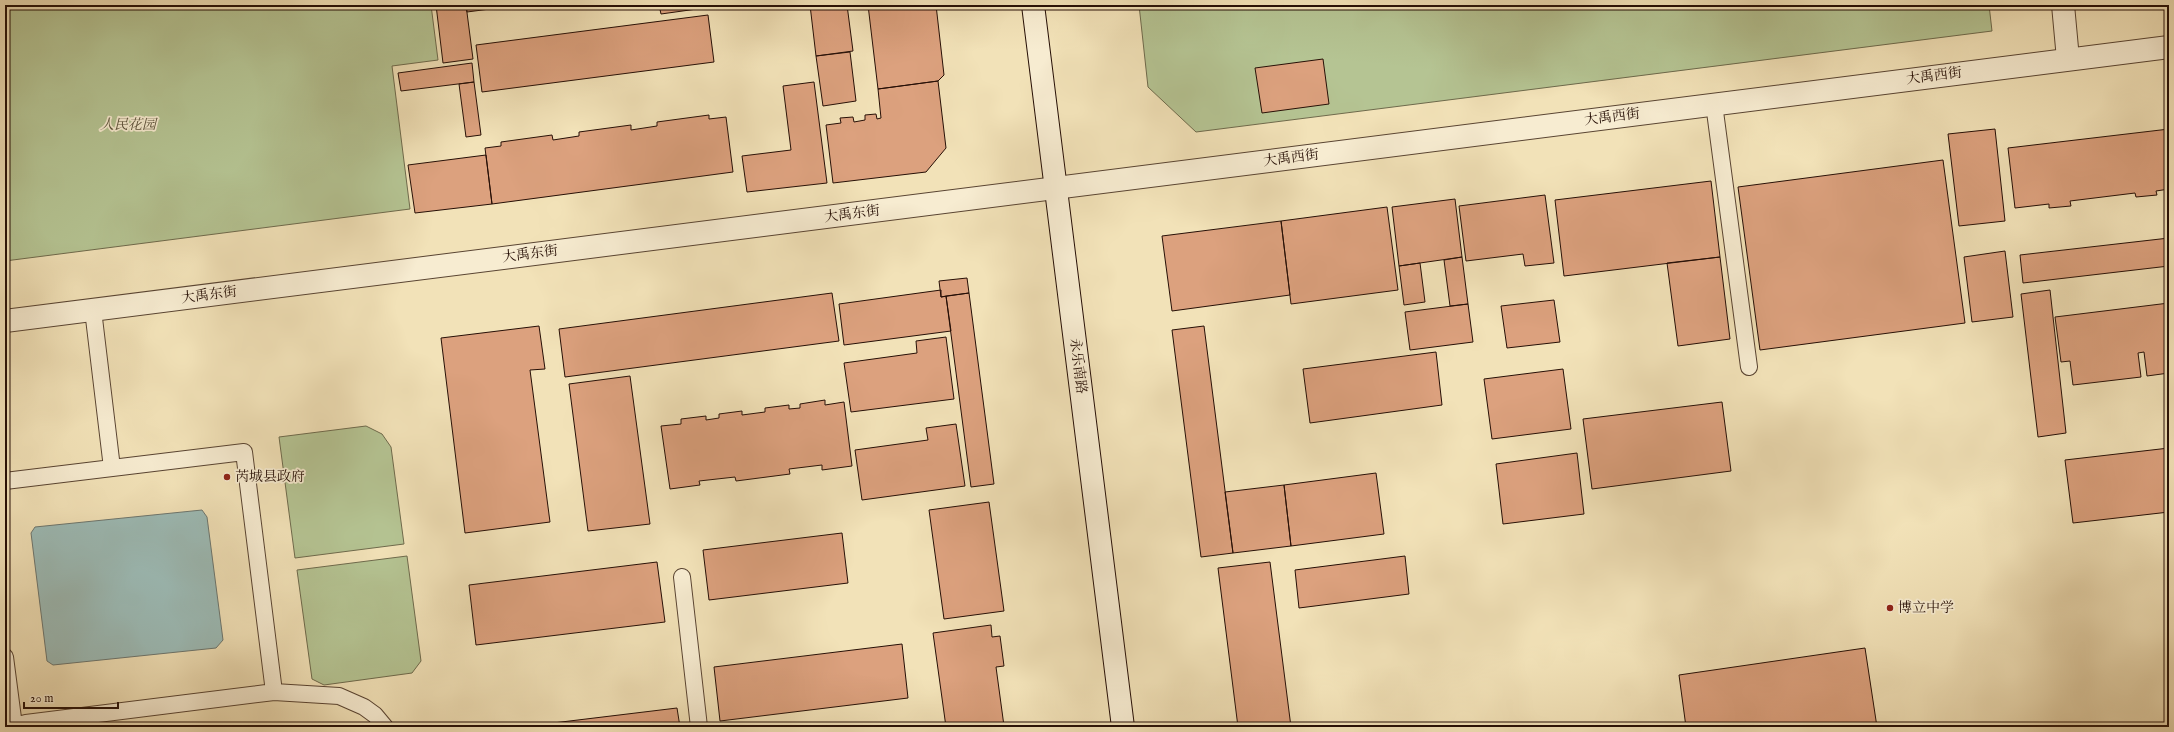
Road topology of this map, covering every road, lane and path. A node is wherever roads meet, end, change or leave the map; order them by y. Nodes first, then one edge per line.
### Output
1 (1033, 5) edge
2 (2063, 5) edge
3 (2169, 47) edge
4 (2068, 59) junction
5 (1714, 104) junction
6 (1055, 188) junction
7 (93, 310) junction
8 (5, 321) edge
9 (1749, 367) dead end
10 (112, 468) junction
11 (5, 481) edge
12 (682, 577) dead end
13 (5, 657) edge
14 (274, 692) junction
15 (12, 727) edge
16 (385, 727) edge
17 (699, 727) edge
18 (1123, 727) edge

1 - 6 street, 永乐南路
2 - 4 street
3 - 4 street, 大禹西街
4 - 5 street, 大禹西街
5 - 6 street, 大禹西街
5 - 9 lane
6 - 7 street, 大禹东街
6 - 18 street, 永乐南路
7 - 8 street, 大禹东街
7 - 10 lane
10 - 11 lane
10 - 14 lane
12 - 17 lane
13 - 15 lane
14 - 15 lane
14 - 16 lane

